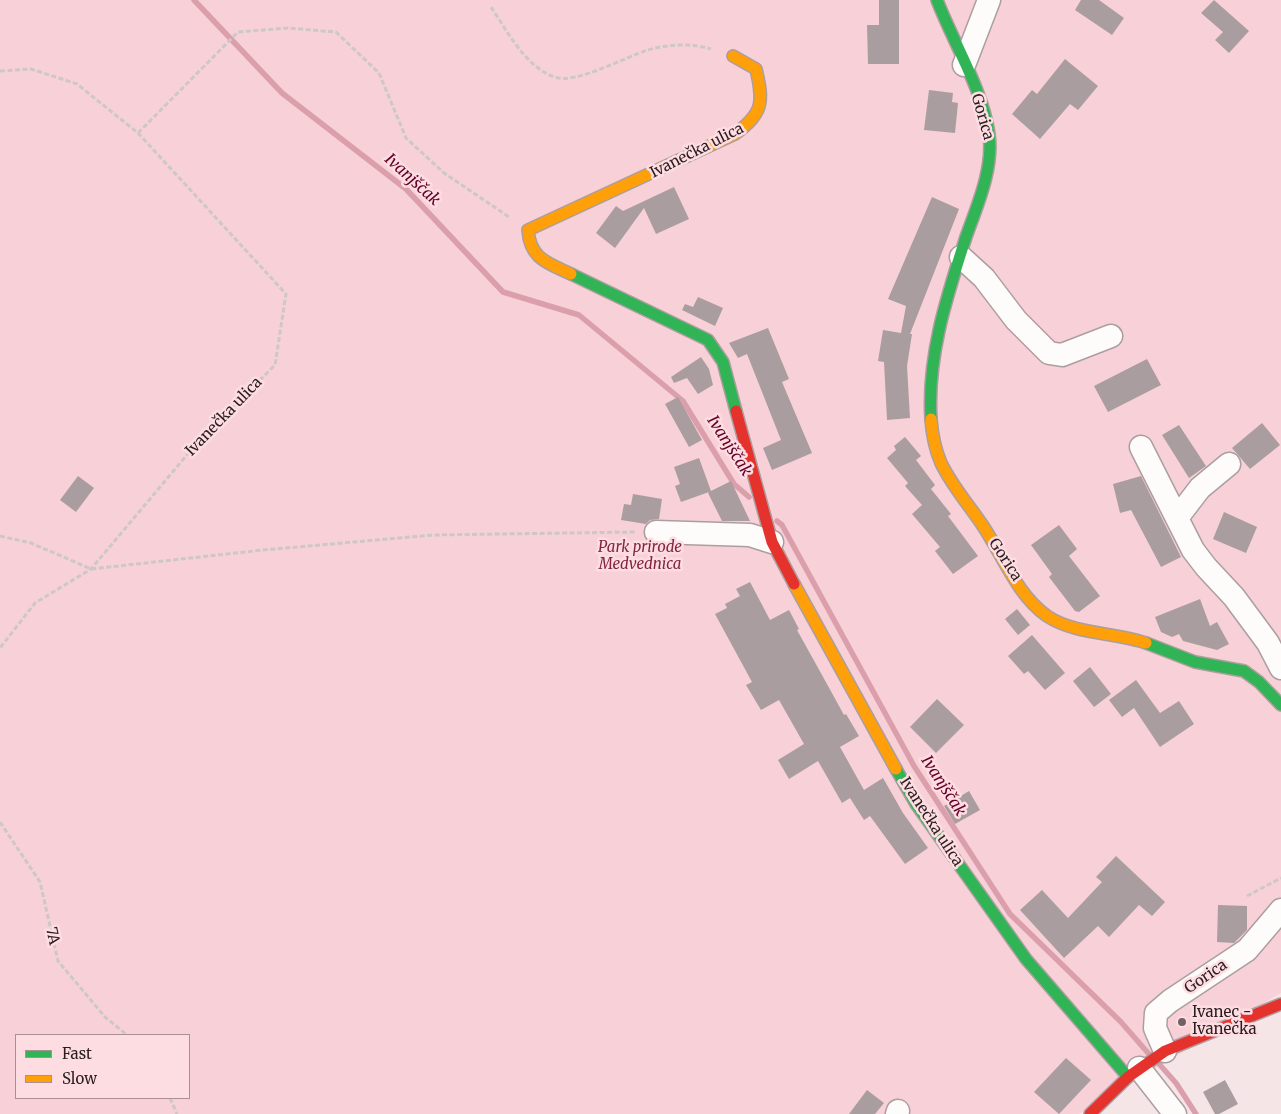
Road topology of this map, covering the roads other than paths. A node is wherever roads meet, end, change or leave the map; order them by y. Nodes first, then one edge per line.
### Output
1 (936, 0) edge
2 (989, 0) edge
3 (734, 56) road end
4 (964, 65) junction
5 (961, 257) junction
6 (1111, 336) dead end
7 (1141, 447) dead end
8 (1228, 464) dead end
9 (1177, 518) junction
10 (656, 532) road end
11 (770, 535) junction
12 (1281, 668) edge
13 (1281, 706) edge
14 (1281, 910) edge
15 (1281, 1004) edge
16 (1162, 1053) junction
17 (1138, 1069) junction
18 (1090, 1114) edge
19 (1175, 1114) edge

1 - 4 street, Gorica
2 - 4 street
3 - 11 street, Ivanečka ulica
4 - 5 street, Gorica
5 - 6 street
5 - 13 street, Gorica
7 - 9 street
8 - 9 street
9 - 12 street
10 - 11 street
11 - 17 street, Ivanečka ulica
14 - 16 street, Gorica
15 - 16 street
16 - 17 street
17 - 18 street
17 - 19 street

